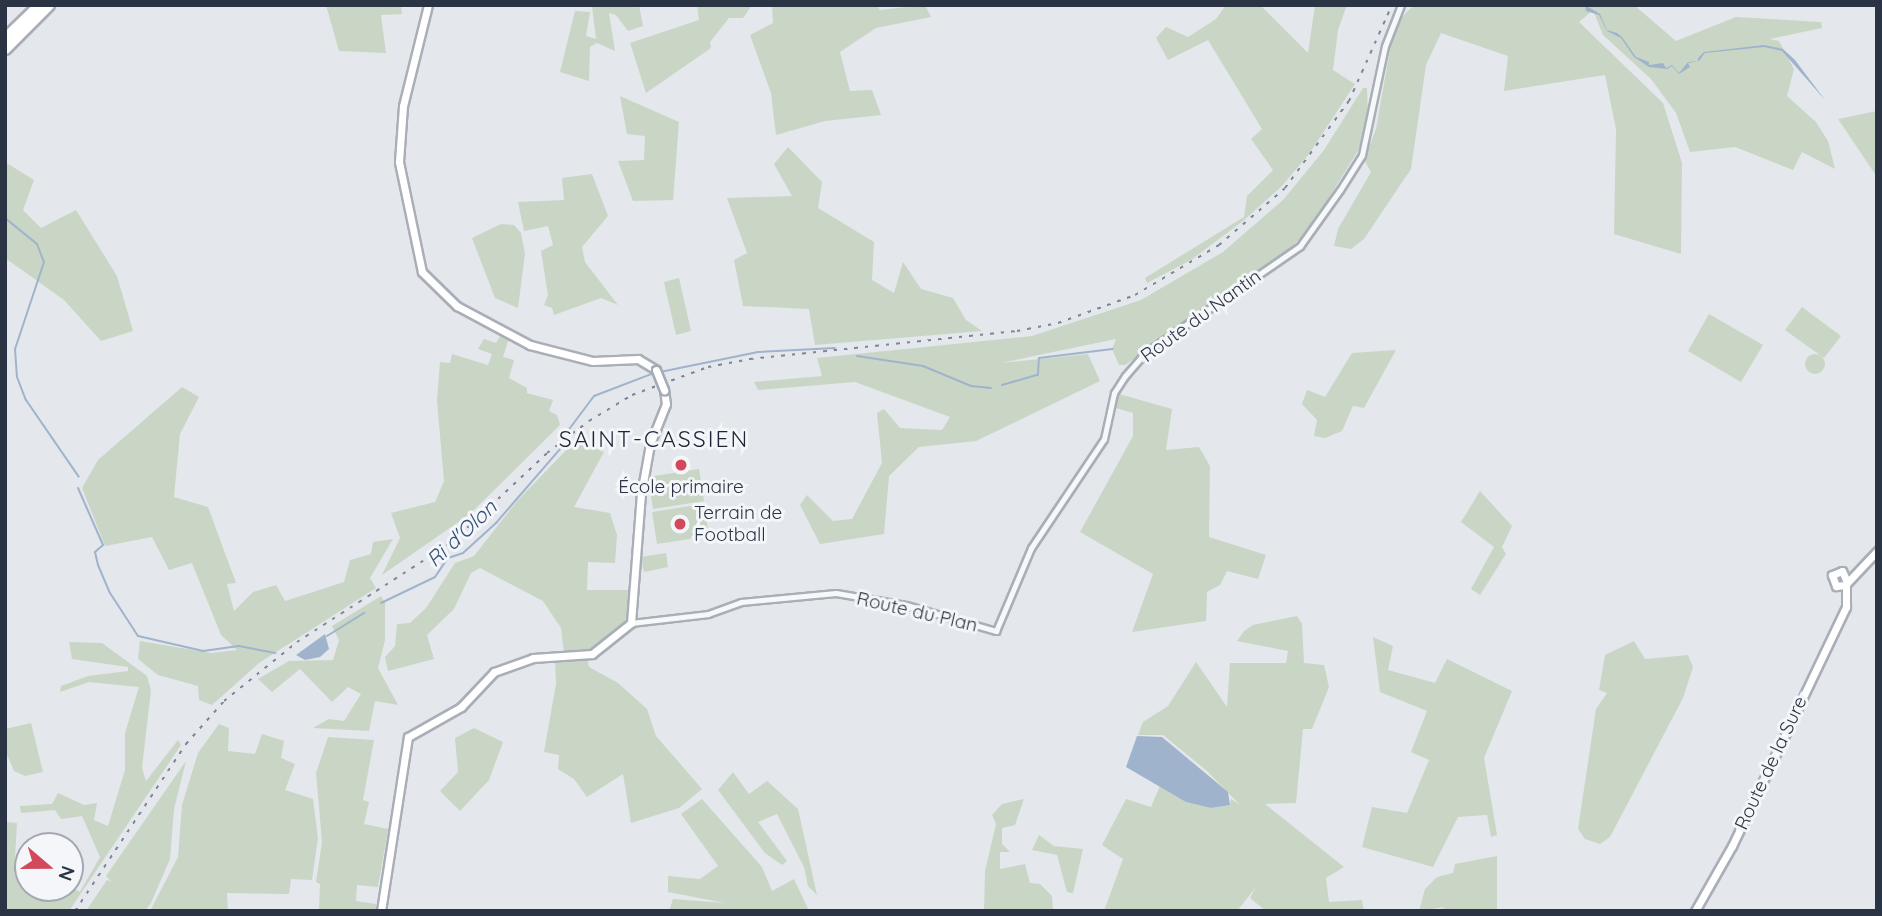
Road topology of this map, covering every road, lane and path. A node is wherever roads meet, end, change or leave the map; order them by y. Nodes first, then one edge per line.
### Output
1 (38, 5) edge
2 (50, 5) edge
3 (428, 5) edge
4 (1401, 5) edge
5 (5, 37) edge
6 (5, 48) edge
7 (1877, 551) edge
8 (1862, 568) junction
9 (1846, 573) junction
10 (1847, 583) junction
11 (1836, 586) junction
12 (1843, 611) junction
13 (631, 623) junction
14 (996, 631) joint
15 (381, 911) edge
16 (1695, 911) edge

1 - 5 highway
2 - 6 highway
3 - 13 main road, bridge
4 - 14 street, Route du Nantin
7 - 8 main road
8 - 9 main road
8 - 10 main road
9 - 10 main road, Route de la Sure
9 - 11 main road
10 - 11 main road
10 - 12 main road, Route de la Sure
11 - 12 main road
12 - 16 main road, Route de la Sure
13 - 14 street, Route du Plan
13 - 15 main road

